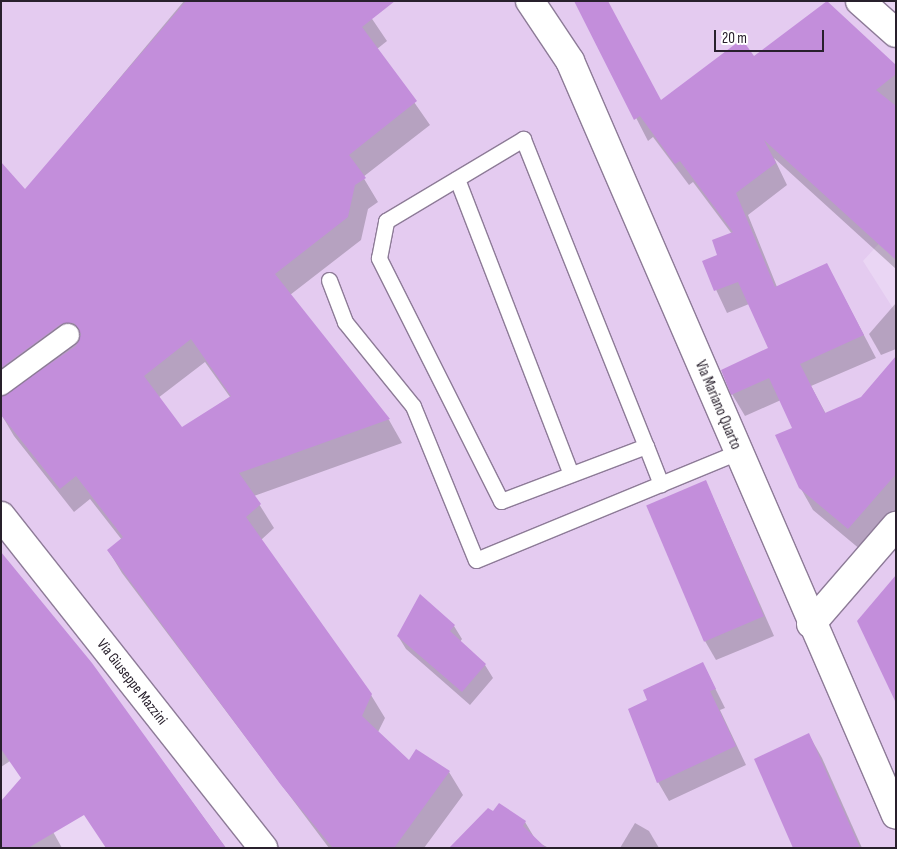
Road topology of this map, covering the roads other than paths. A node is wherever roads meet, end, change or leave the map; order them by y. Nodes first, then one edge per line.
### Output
1 (530, 1) edge
2 (860, 1) edge
3 (896, 33) edge
4 (457, 179) junction
5 (329, 280) dead end
6 (68, 335) dead end
7 (1, 384) edge
8 (646, 446) junction
9 (738, 452) junction
10 (571, 474) junction
11 (661, 484) junction
12 (1, 516) edge
13 (896, 526) edge
14 (811, 624) junction
15 (896, 814) edge
16 (263, 848) edge

1 - 9 street, Via Mariano Quarto
2 - 3 street
4 - 8 lane
4 - 10 lane
4 - 10 lane
5 - 11 lane
6 - 7 street
8 - 10 lane
8 - 11 lane
9 - 11 lane
9 - 14 street, Via Mariano Quarto
12 - 16 street, Via Giuseppe Mazzini
13 - 14 street
14 - 15 street, Via Mariano Quarto

